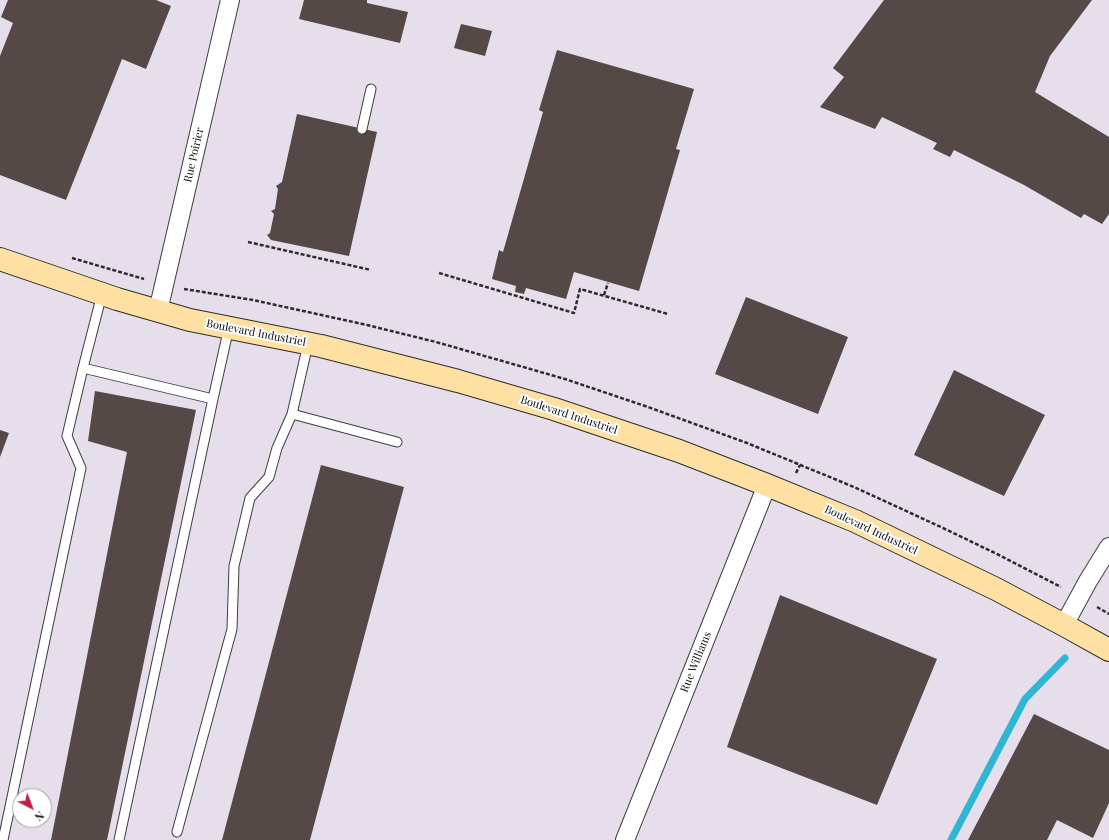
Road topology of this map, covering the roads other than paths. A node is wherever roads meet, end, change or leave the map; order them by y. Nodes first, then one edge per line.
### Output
1 (230, 0) edge
2 (371, 89) dead end
3 (362, 129) dead end
4 (0, 259) edge
5 (102, 294) junction
6 (158, 311) junction
7 (229, 327) junction
8 (308, 344) junction
9 (83, 368) junction
10 (213, 399) junction
11 (292, 414) junction
12 (396, 442) dead end
13 (767, 485) junction
14 (1109, 547) edge
15 (1064, 625) junction
16 (1109, 650) edge
17 (177, 832) dead end
18 (3, 840) edge
19 (119, 840) edge
20 (624, 840) edge

1 - 6 street, Rue Poirier
2 - 3 lane
4 - 5 street, Boulevard Industriel
5 - 6 street, Boulevard Industriel
5 - 9 lane
6 - 7 street, Boulevard Industriel
7 - 8 street, Boulevard Industriel
7 - 10 lane
8 - 11 lane
8 - 13 street, Boulevard Industriel
9 - 10 lane
9 - 18 lane
10 - 19 lane
11 - 12 lane
11 - 17 lane
13 - 15 street, Boulevard Industriel
13 - 20 street, Rue Williams
14 - 15 street
15 - 16 street, Boulevard Industriel

